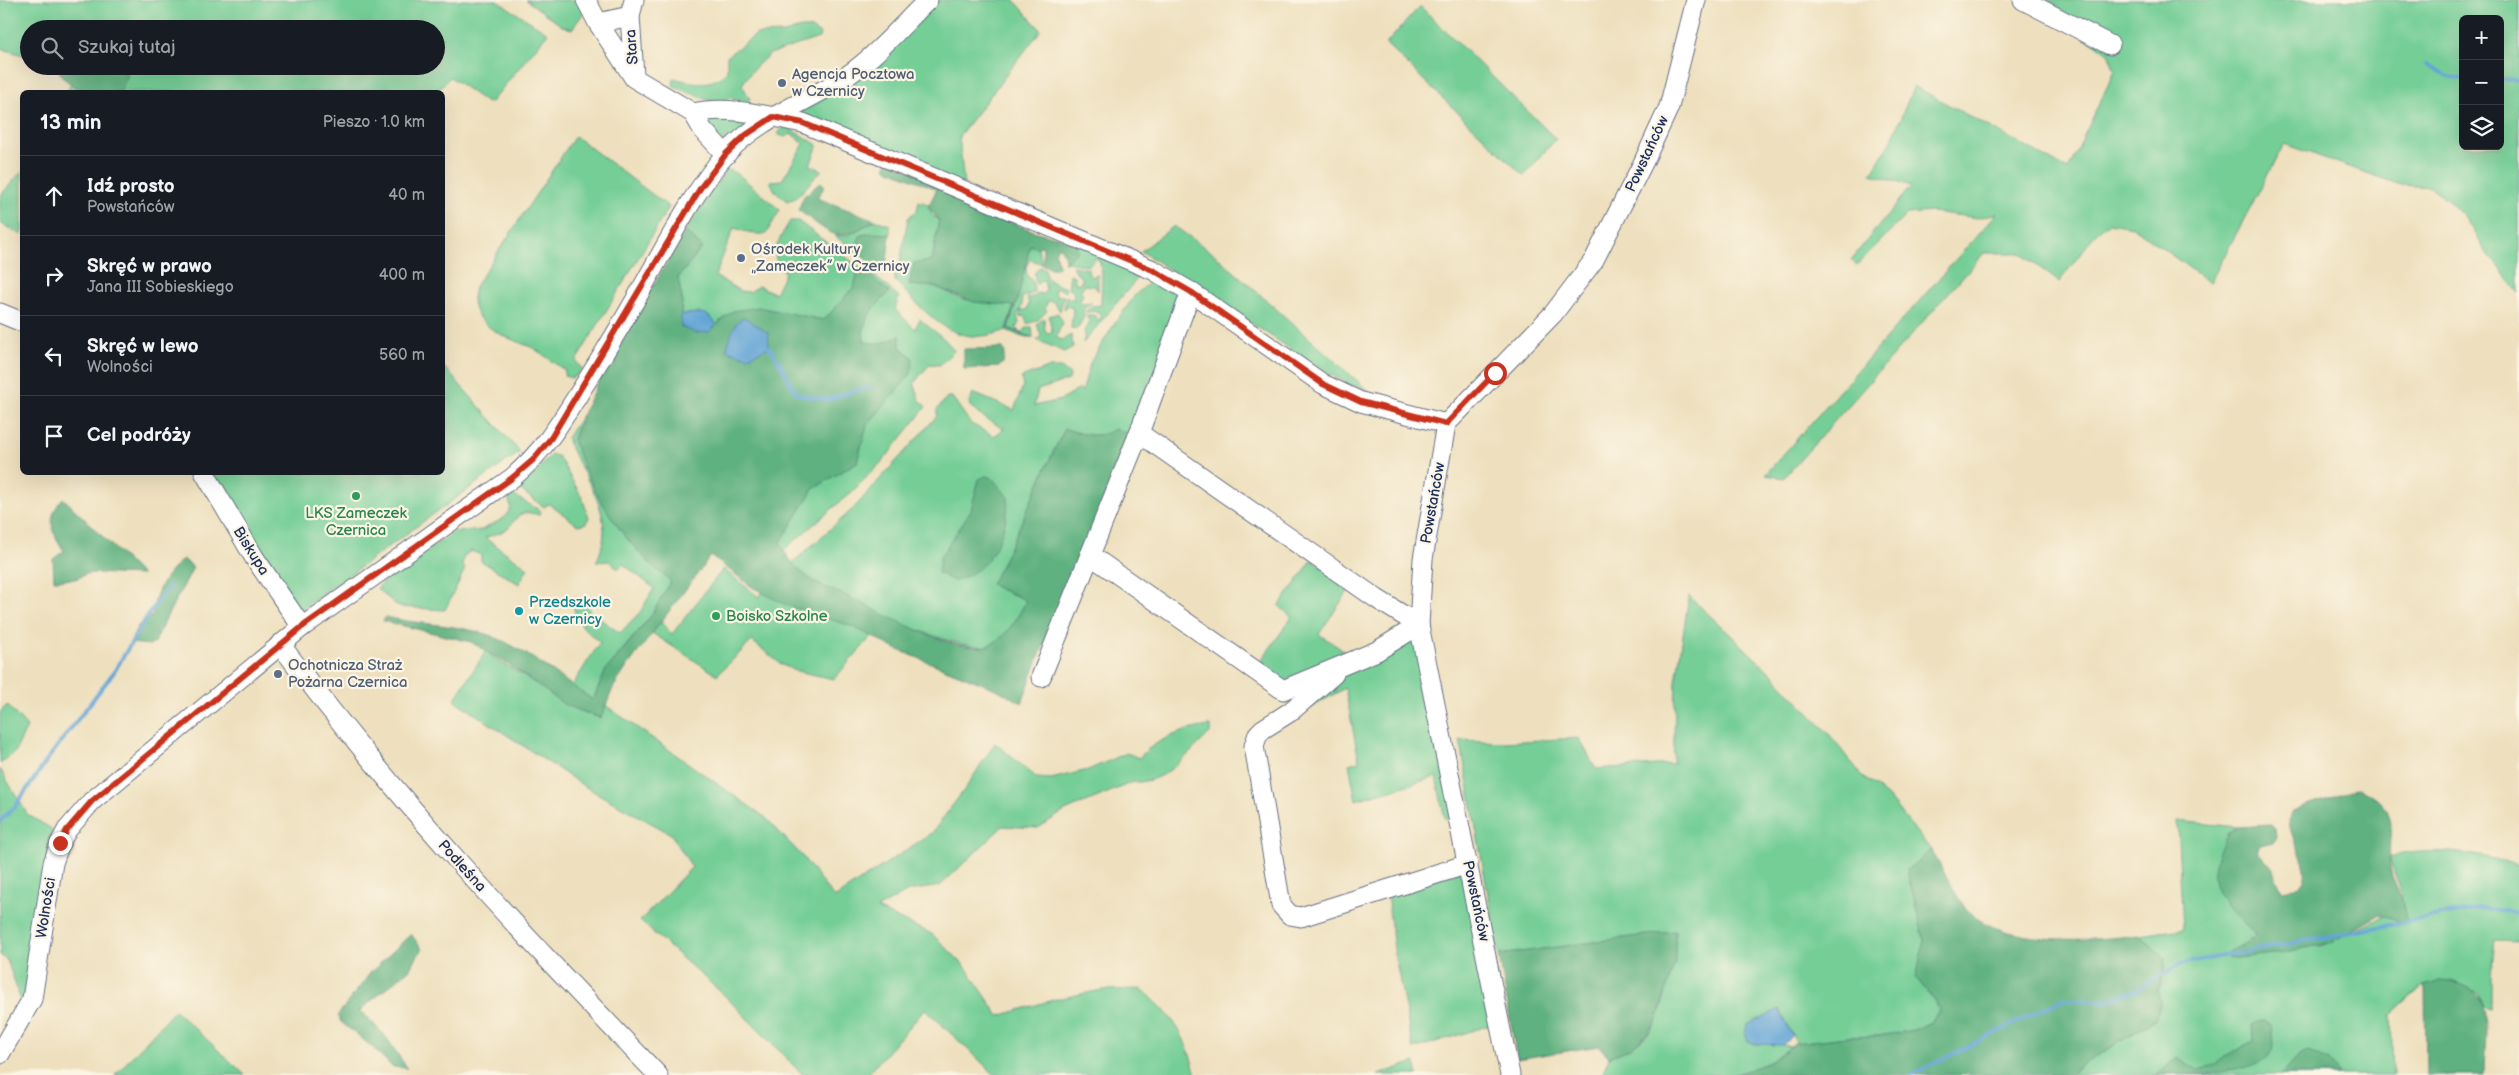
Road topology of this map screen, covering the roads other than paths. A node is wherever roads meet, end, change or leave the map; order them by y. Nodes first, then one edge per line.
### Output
1 (586, 0) edge
2 (928, 0) edge
3 (1696, 0) edge
4 (2023, 0) edge
5 (632, 8) edge
6 (598, 23) junction
7 (2110, 45) dead end
8 (634, 78) junction
9 (693, 113) junction
10 (773, 117) junction
11 (726, 154) junction
12 (1191, 292) junction
13 (0, 313) edge
14 (20, 321) edge
15 (1446, 424) junction
16 (1139, 433) junction
17 (206, 475) edge
18 (1090, 555) junction
19 (1419, 626) junction
20 (302, 627) junction
21 (280, 644) junction
22 (1345, 664) junction
23 (1041, 677) dead end
24 (1283, 690) junction
25 (1290, 712) junction
26 (1468, 864) junction
27 (0, 1054) edge
28 (658, 1075) edge
29 (1510, 1075) edge

1 - 6 street
2 - 10 street, Wolności
3 - 15 street, Powstańców
4 - 7 street
5 - 6 street, Stara
5 - 8 street, Stara
6 - 8 street
8 - 9 street
9 - 10 street
9 - 11 street
10 - 11 street, Wolności
10 - 12 street
11 - 20 street, Wolności
12 - 15 street
12 - 16 street
13 - 14 street
15 - 19 street, Powstańców
16 - 18 street
16 - 19 street
17 - 20 street, Biskupa
18 - 23 street
18 - 24 street
19 - 22 street
19 - 26 street, Powstańców
20 - 21 street, Wolności
21 - 27 street, Wolności
21 - 28 street, Podleśna
22 - 24 street
22 - 25 street
24 - 25 street
25 - 26 street
26 - 29 street, Powstańców

